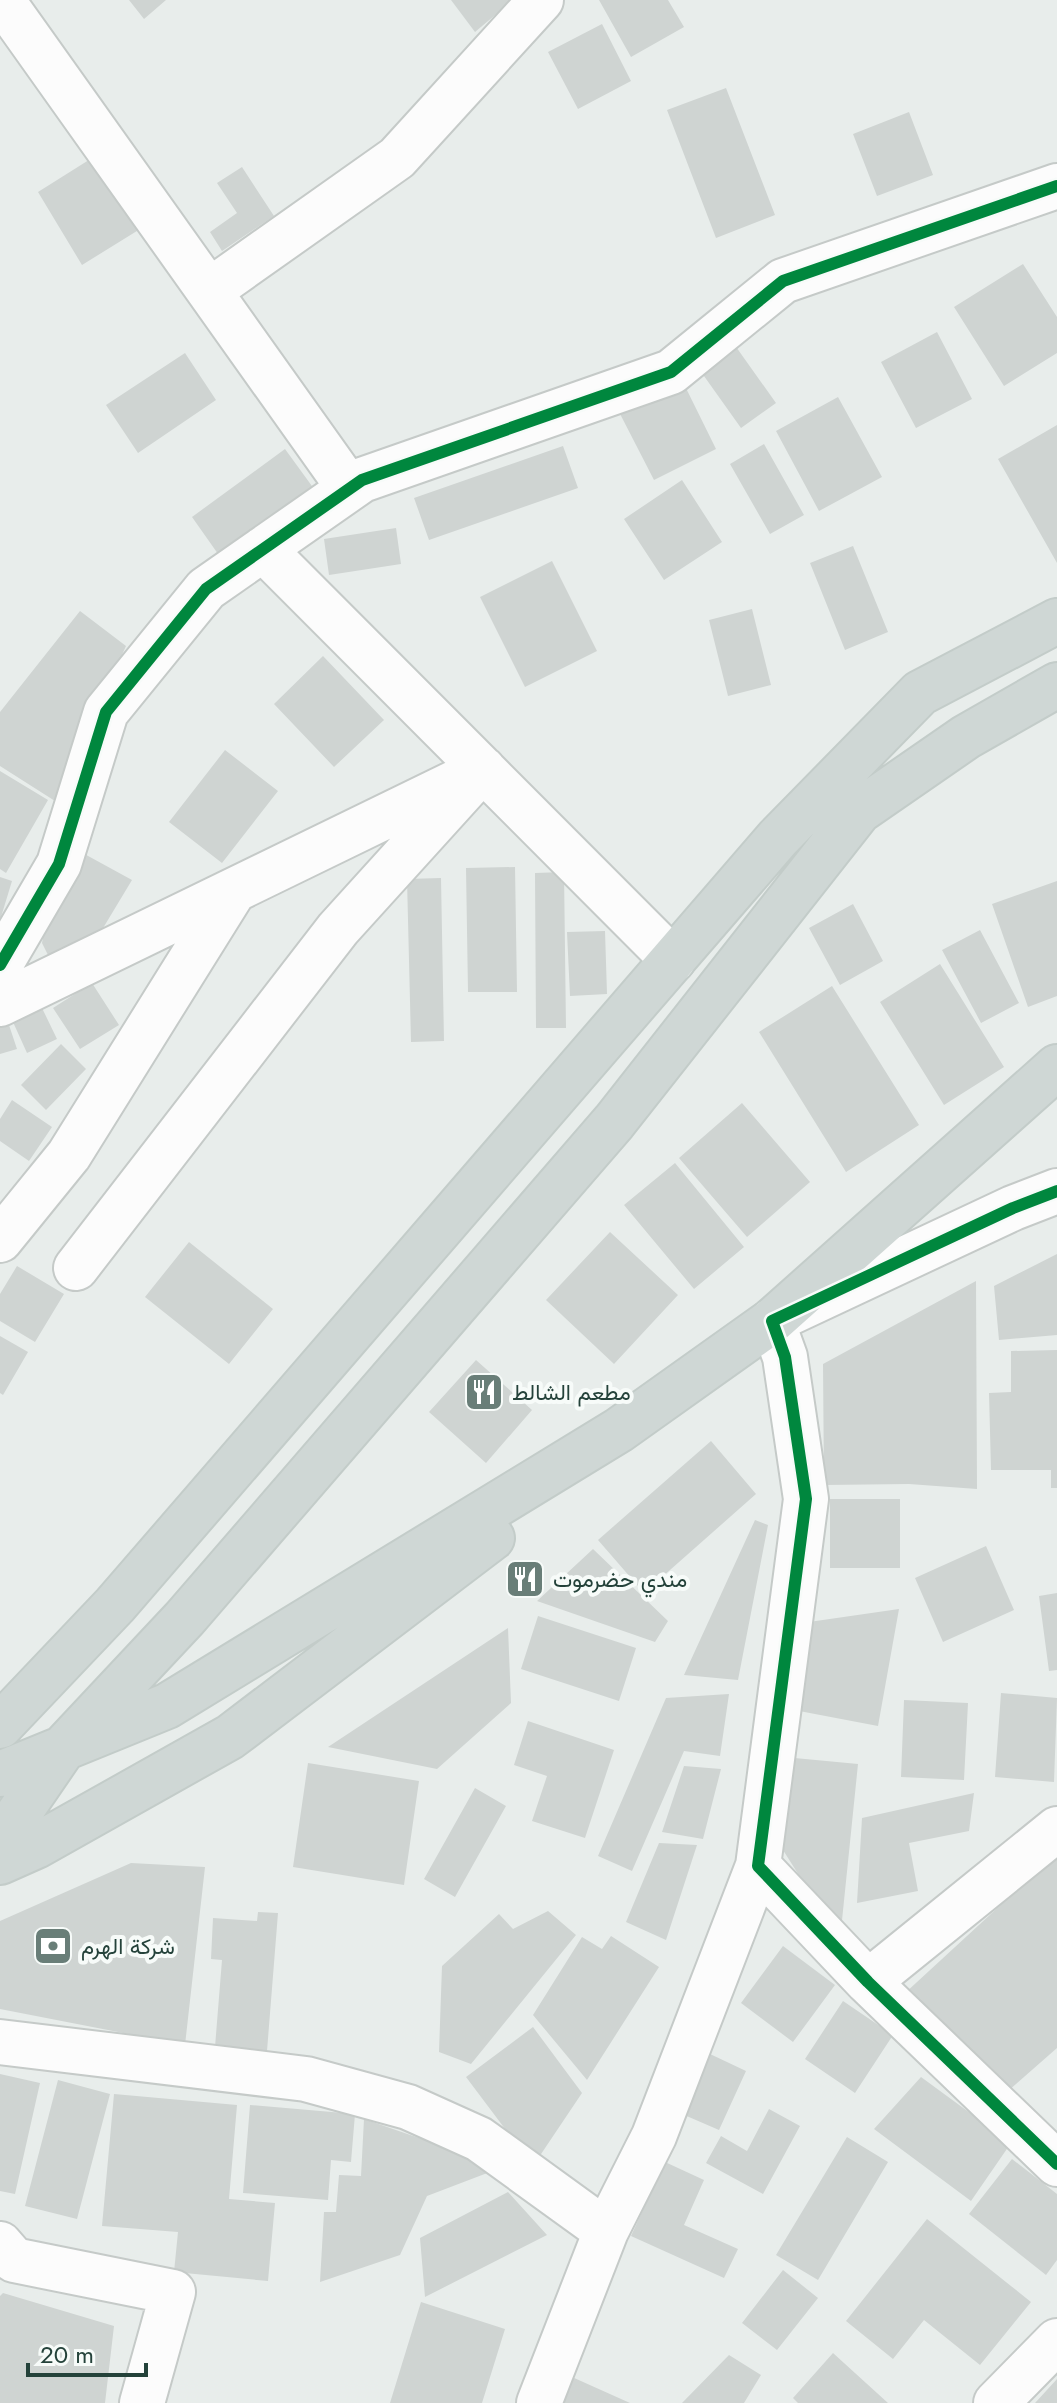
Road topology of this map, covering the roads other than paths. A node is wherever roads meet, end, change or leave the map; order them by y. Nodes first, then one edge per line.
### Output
1 (2, 0) edge
2 (541, 0) edge
3 (1057, 186) edge
4 (209, 291) junction
5 (349, 488) junction
6 (263, 549) junction
7 (1057, 621) edge
8 (1057, 685) edge
9 (483, 769) junction
10 (233, 892) junction
11 (673, 960) junction
12 (0, 965) edge
13 (0, 1004) edge
14 (1057, 1067) edge
15 (1057, 1191) edge
16 (0, 1240) edge
17 (76, 1268) dead end
18 (772, 1321) junction
19 (619, 1430) junction
20 (0, 1726) edge
21 (65, 1746) junction
22 (0, 1774) edge
23 (1057, 1829) edge
24 (0, 1834) edge
25 (0, 1862) edge
26 (758, 1866) junction
27 (868, 1982) junction
28 (0, 2042) edge
29 (1057, 2164) edge
30 (606, 2231) junction
31 (0, 2244) edge
32 (1055, 2346) edge
33 (142, 2403) edge
34 (539, 2403) edge
35 (996, 2403) edge

1 - 4 street
2 - 4 street
3 - 5 street
4 - 5 street
5 - 6 street
6 - 9 street
6 - 12 street
7 - 11 main road
8 - 21 main road
9 - 10 street
9 - 11 street
9 - 17 street
10 - 13 street
10 - 16 street
11 - 20 main road
14 - 18 main road
15 - 18 street
18 - 19 main road
18 - 26 street
19 - 21 main road
19 - 25 main road
21 - 22 main road
21 - 24 main road
23 - 27 street
26 - 27 street
26 - 30 street
27 - 29 street
28 - 30 street
30 - 34 street
31 - 33 street
32 - 35 street

